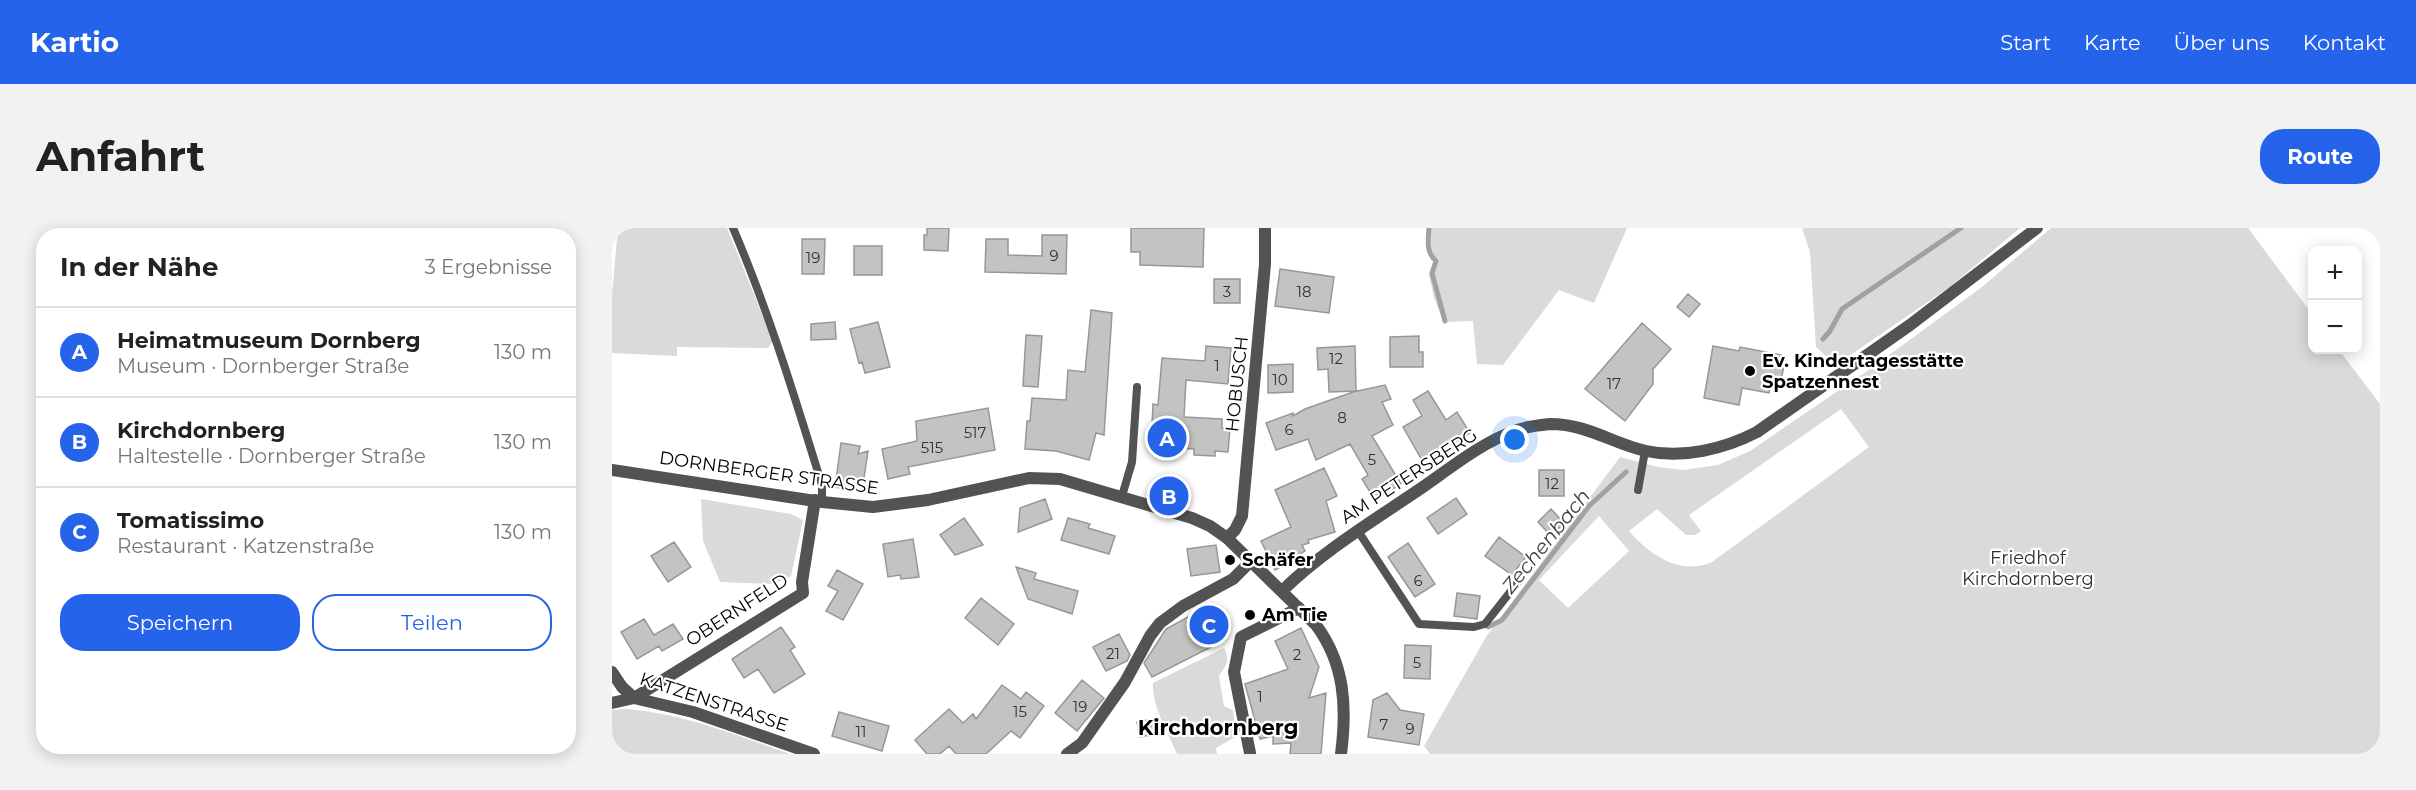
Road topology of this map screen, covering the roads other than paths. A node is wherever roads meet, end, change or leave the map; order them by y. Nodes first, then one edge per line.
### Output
1 (733, 228) edge
2 (1265, 228) edge
3 (2037, 228) edge
4 (1137, 387) dead end
5 (1645, 451) junction
6 (612, 470) edge
7 (1638, 490) dead end
8 (1122, 496) junction
9 (819, 501) junction
10 (1358, 531) junction
11 (1227, 538) junction
12 (1251, 561) junction
13 (1518, 582) dead end
14 (1282, 591) junction
15 (1299, 608) junction
16 (612, 672) edge
17 (634, 698) junction
18 (612, 703) edge
19 (814, 754) edge
20 (1067, 754) edge
21 (1252, 754) edge
22 (1341, 754) edge

1 - 9 lane
2 - 11 street, HOBUSCH
3 - 5 street, AM PETERSBERG
4 - 8 lane
5 - 7 lane
5 - 10 street, AM PETERSBERG
6 - 9 street, DORNBERGER STRASSE
8 - 9 street, DORNBERGER STRASSE
8 - 11 street, DORNBERGER STRASSE
9 - 17 street, OBERNFELD
10 - 13 lane
10 - 14 street, AM PETERSBERG
11 - 12 street, DORNBERGER STRASSE
12 - 14 street, DORNBERGER STRASSE
12 - 20 street
14 - 15 street, DORNBERGER STRASSE
15 - 21 street
15 - 22 street, DORNBERGER STRASSE
16 - 17 street, KATZENSTRASSE
17 - 18 street, OBERNFELD
17 - 19 street, KATZENSTRASSE

